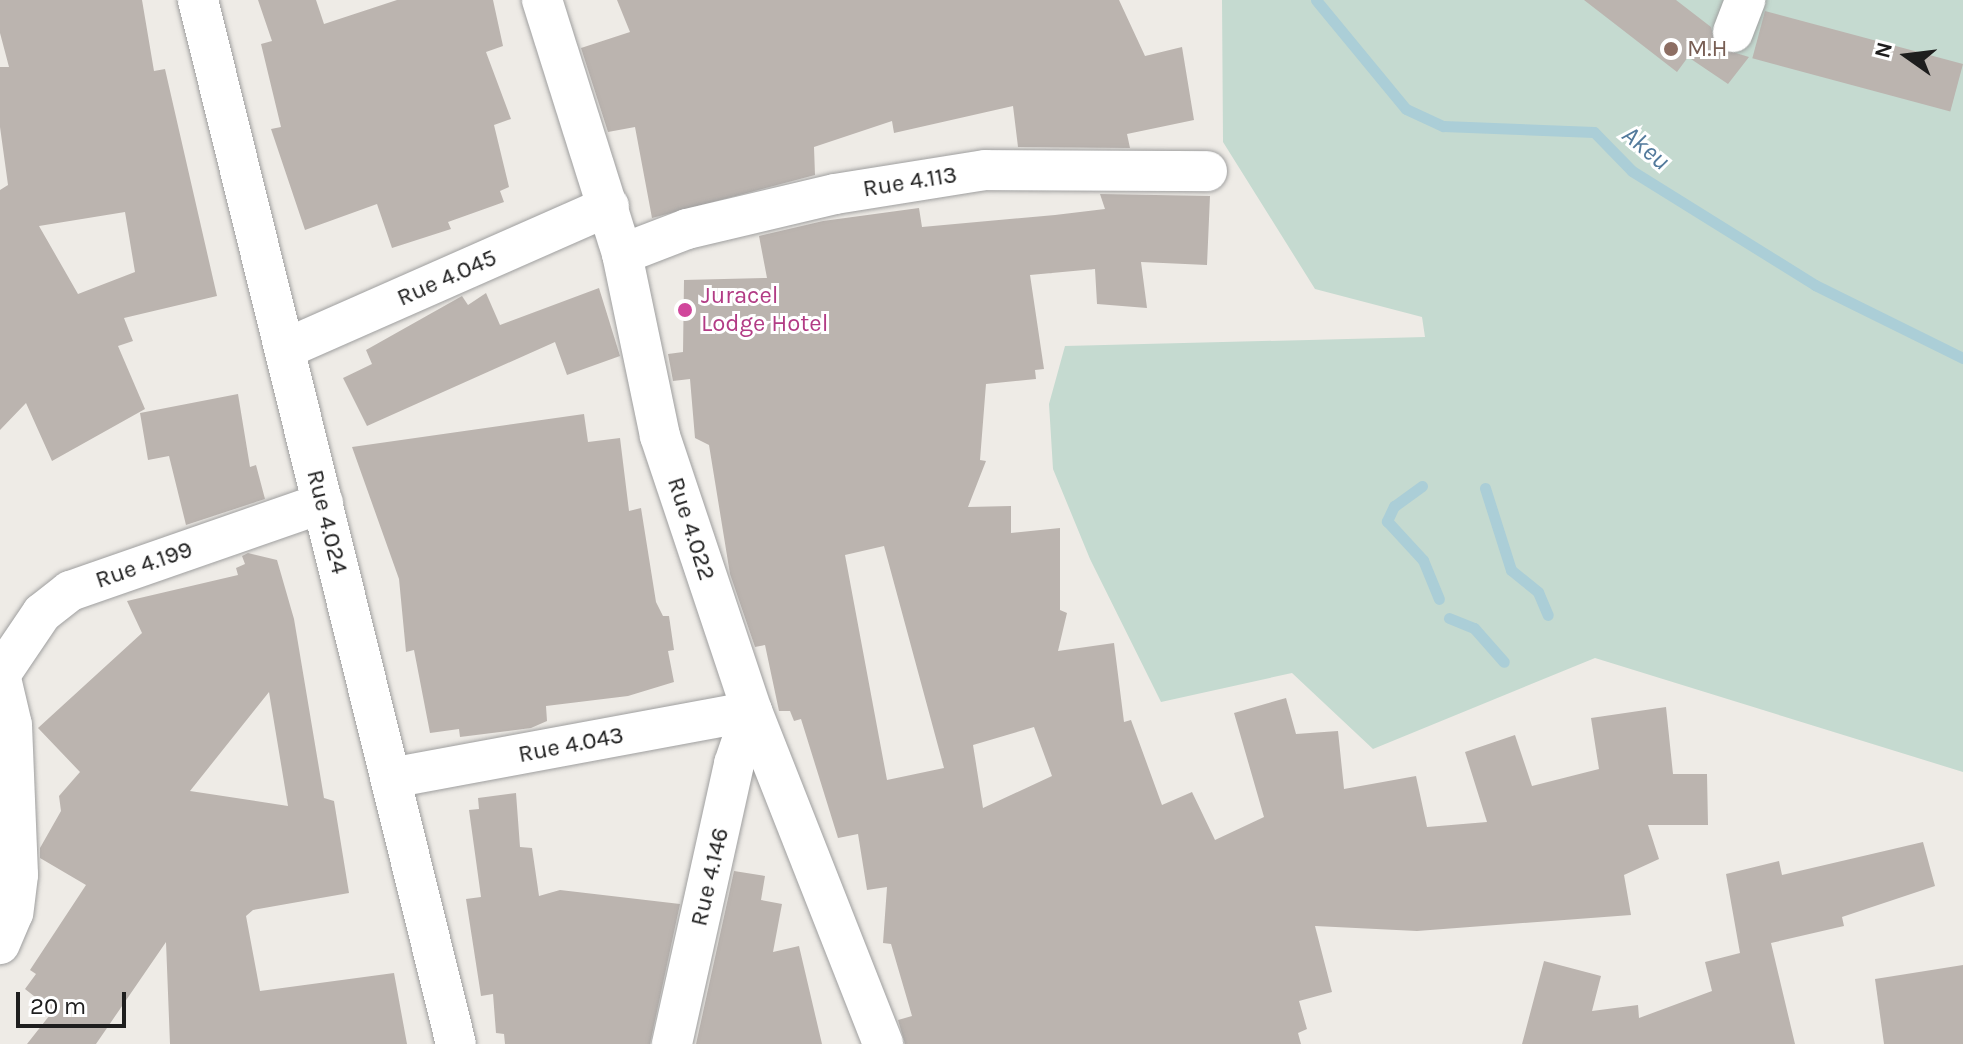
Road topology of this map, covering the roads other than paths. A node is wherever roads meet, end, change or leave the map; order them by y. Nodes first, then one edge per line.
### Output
1 (198, 0) edge
2 (542, 0) edge
3 (1207, 171) dead end
4 (609, 206) junction
5 (622, 254) junction
6 (285, 349) junction
7 (323, 503) junction
8 (0, 674) edge
9 (752, 711) junction
10 (391, 778) junction
11 (0, 944) edge
12 (456, 1044) edge
13 (672, 1044) edge
14 (883, 1044) edge

1 - 6 street, Rue 4.024
2 - 4 street, Rue 4.022
3 - 5 street, Rue 4.113
4 - 5 street, Rue 4.022
4 - 6 street, Rue 4.045
5 - 9 street, Rue 4.022
6 - 7 street, Rue 4.024
7 - 8 street, Rue 4.199
7 - 10 street, Rue 4.024
8 - 11 street
9 - 10 street, Rue 4.043
9 - 13 street, Rue 4.146
9 - 14 street, Rue 4.022
10 - 12 street, Rue 4.024

